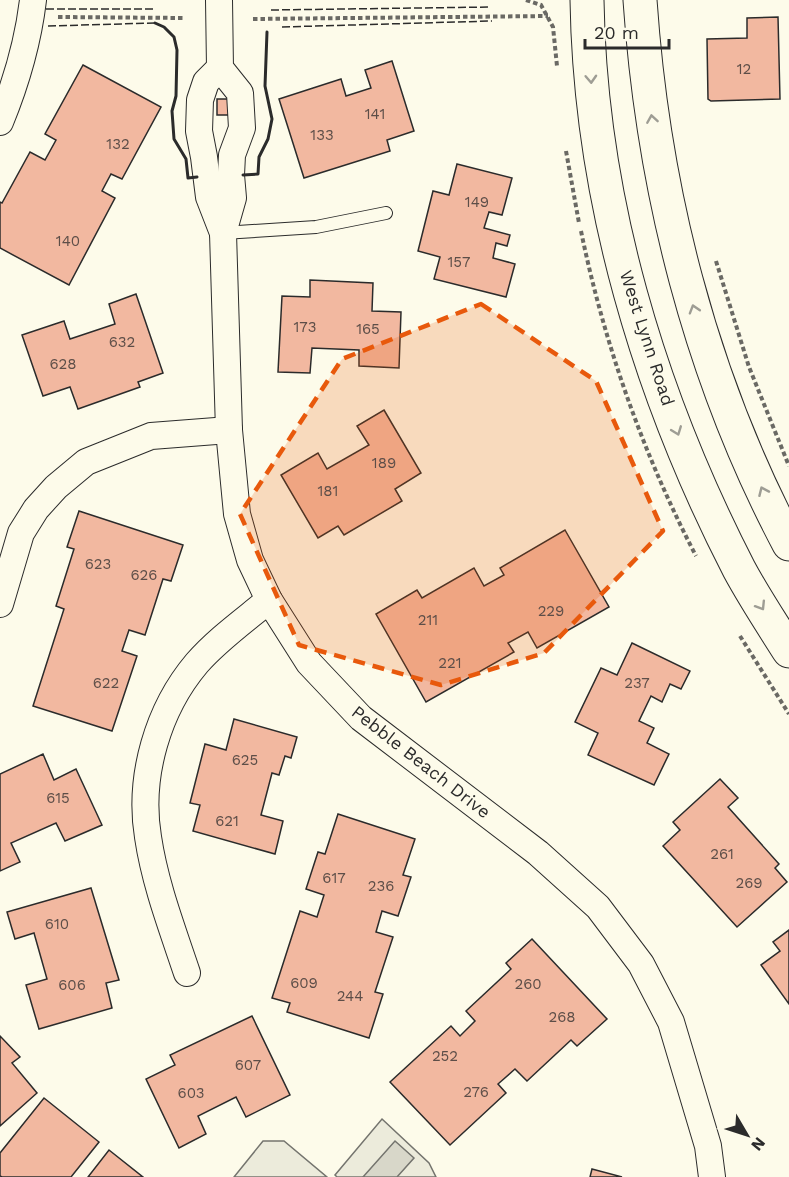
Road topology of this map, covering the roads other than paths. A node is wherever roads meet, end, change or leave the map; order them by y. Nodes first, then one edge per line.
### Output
1 (219, 0) edge
2 (588, 0) edge
3 (640, 0) edge
4 (31, 8) edge
5 (220, 68) junction
6 (0, 122) edge
7 (239, 137) junction
8 (200, 141) junction
9 (386, 213) dead end
10 (223, 232) junction
11 (229, 430) junction
12 (789, 544) edge
13 (269, 600) junction
14 (0, 604) edge
15 (789, 651) edge
16 (187, 973) dead end
17 (712, 1177) edge

1 - 5 street
2 -> 15 main road, West Lynn Road
12 -> 3 main road
4 - 6 street
5 - 7 street, Pebble Beach Drive
5 - 8 street, Pebble Beach Drive
7 - 8 street
7 - 10 street, Pebble Beach Drive
8 - 10 street, Pebble Beach Drive
9 - 10 lane
10 - 11 street, Pebble Beach Drive
11 - 13 street, Pebble Beach Drive
11 - 14 street
13 - 16 street
13 - 17 street, Pebble Beach Drive

